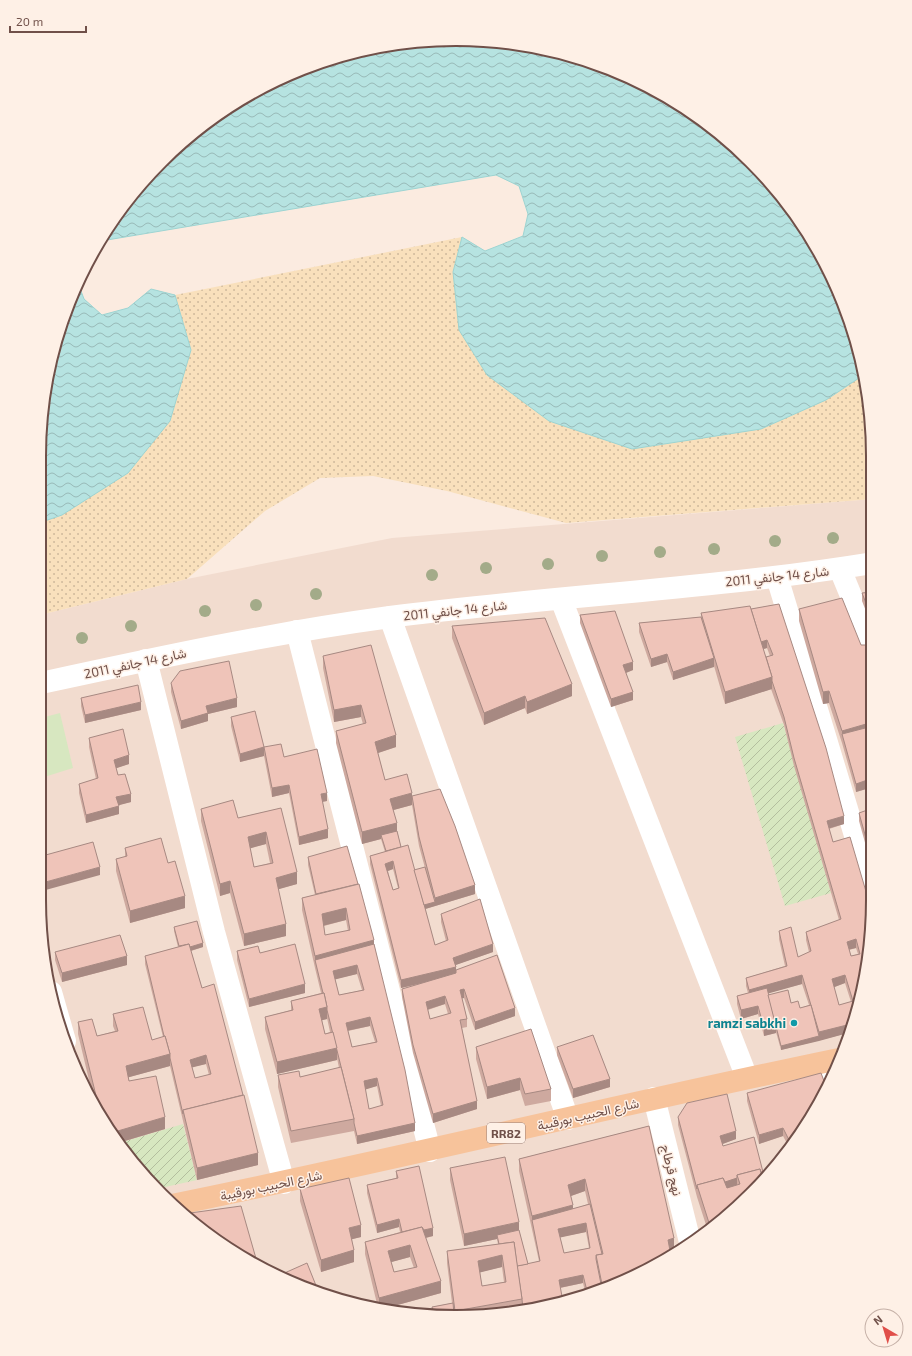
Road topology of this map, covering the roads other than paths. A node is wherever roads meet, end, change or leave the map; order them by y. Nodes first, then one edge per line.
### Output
1 (866, 564) edge
2 (840, 569) junction
3 (777, 576) junction
4 (561, 599) junction
5 (390, 617) junction
6 (297, 631) junction
7 (866, 632) edge
8 (146, 660) junction
9 (46, 682) edge
10 (866, 872) edge
11 (830, 1061) edge
12 (747, 1078) junction
13 (654, 1098) junction
14 (568, 1119) junction
15 (430, 1150) junction
16 (284, 1182) junction
17 (181, 1203) edge
18 (689, 1237) edge

1 - 2 street, شارع 14 جانفي 2011
2 - 3 street, شارع 14 جانفي 2011
2 - 7 street
3 - 4 street, شارع 14 جانفي 2011
3 - 10 street
4 - 5 street, شارع 14 جانفي 2011
4 - 12 street
5 - 6 street, شارع 14 جانفي 2011
5 - 14 street
6 - 8 street, شارع 14 جانفي 2011
6 - 15 street
8 - 9 street, شارع 14 جانفي 2011
8 - 16 street
11 - 12 main road, شارع الحبيب بورقيبة / RR82
12 - 13 main road, شارع الحبيب بورقيبة / RR82
13 - 14 main road, شارع الحبيب بورقيبة / RR82
13 - 18 street, نهج قرطاج
14 - 15 main road, شارع الحبيب بورقيبة / RR82
15 - 16 main road, شارع الحبيب بورقيبة / RR82
16 - 17 main road, شارع الحبيب بورقيبة / RR82

